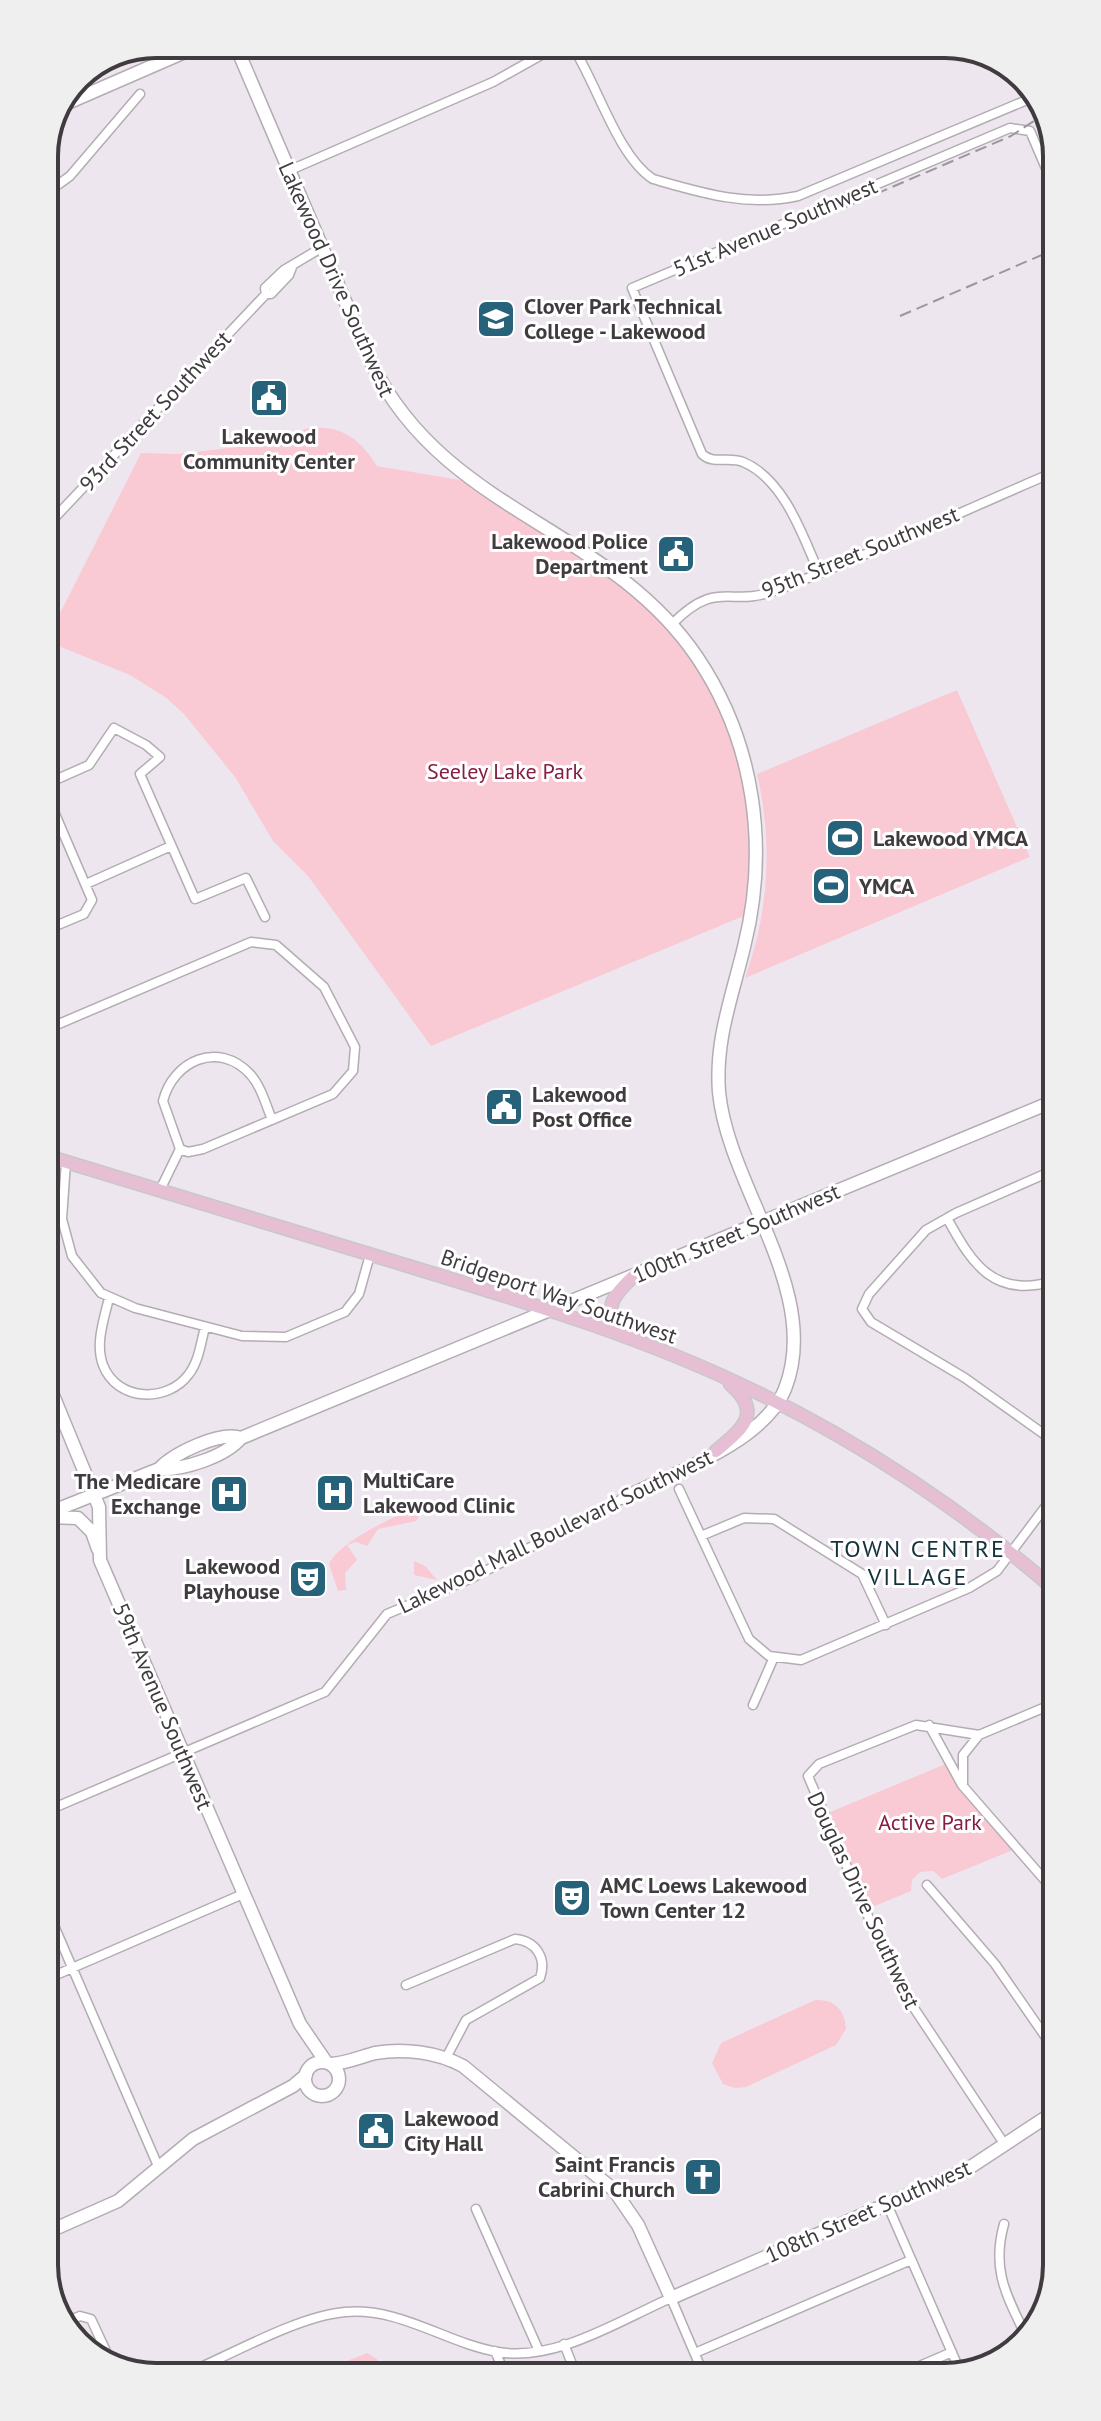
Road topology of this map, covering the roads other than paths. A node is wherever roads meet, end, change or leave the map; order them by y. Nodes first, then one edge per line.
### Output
1 (171, 58) edge
2 (241, 58) edge
3 (536, 58) edge
4 (580, 58) edge
5 (140, 94) dead end
6 (77, 99) edge
7 (1025, 101) edge
8 (1043, 161) edge
9 (288, 171) junction
10 (58, 184) edge
11 (321, 248) junction
12 (1043, 477) edge
13 (58, 514) edge
14 (819, 573) junction
15 (672, 624) junction
16 (58, 779) edge
17 (58, 820) edge
18 (171, 846) junction
19 (86, 884) junction
20 (265, 917) dead end
21 (58, 924) edge
22 (58, 1024) edge
23 (1043, 1106) edge
24 (272, 1120) junction
25 (180, 1149) junction
26 (58, 1159) edge
27 (66, 1162) junction
28 (1043, 1175) edge
29 (160, 1190) junction
30 (947, 1218) junction
31 (762, 1222) junction
32 (370, 1255) junction
33 (635, 1275) junction
34 (1043, 1283) edge
35 (109, 1298) junction
36 (552, 1310) junction
37 (205, 1327) junction
38 (643, 1343) junction
39 (719, 1374) junction
40 (778, 1402) junction
41 (58, 1408) edge
42 (1043, 1433) edge
43 (716, 1451) junction
44 (679, 1489) dead end
45 (94, 1494) junction
46 (624, 1498) joint
47 (58, 1510) edge
48 (1043, 1510) edge
49 (58, 1517) edge
50 (701, 1536) junction
51 (1010, 1554) junction
52 (100, 1560) junction
53 (1043, 1580) edge
54 (886, 1625) junction
55 (774, 1657) junction
56 (753, 1705) dead end
57 (1043, 1708) edge
58 (929, 1725) junction
59 (979, 1735) junction
60 (183, 1752) junction
61 (970, 1795) junction
62 (58, 1806) edge
63 (1043, 1878) edge
64 (927, 1885) dead end
65 (243, 1894) junction
66 (58, 1935) edge
67 (72, 1968) junction
68 (58, 1974) edge
69 (406, 1985) dead end
70 (300, 2024) junction
71 (1043, 2033) edge
72 (393, 2052) junction
73 (446, 2058) junction
74 (329, 2063) junction
75 (308, 2071) junction
76 (339, 2083) junction
77 (312, 2092) junction
78 (254, 2107) junction
79 (1043, 2119) edge
80 (1005, 2145) junction
81 (158, 2166) junction
82 (887, 2204) junction
83 (476, 2209) dead end
84 (1004, 2224) dead end
85 (58, 2227) edge
86 (911, 2260) junction
87 (671, 2298) junction
88 (74, 2318) edge
89 (1022, 2326) edge
90 (564, 2344) junction
91 (105, 2348) edge
92 (495, 2351) junction
93 (539, 2351) junction
94 (952, 2352) junction
95 (695, 2353) junction
96 (956, 2362) edge
97 (211, 2363) edge
98 (500, 2363) edge
99 (572, 2363) edge
100 (699, 2363) edge
101 (927, 2363) edge

1 - 6 main road
2 - 9 main road, Lakewood Drive Southwest
3 - 9 street
4 - 7 street
5 - 10 street
8 - 14 street, 51st Avenue Southwest
9 - 11 main road, Lakewood Drive Southwest
11 - 13 street, 93rd Street Southwest
11 - 15 main road, Lakewood Drive Southwest
12 - 14 street, 95th Street Southwest
14 - 15 street, 95th Street Southwest
15 - 31 main road, Lakewood Drive Southwest
16 - 18 street
17 - 19 street
18 - 19 street
18 - 20 street
19 - 21 street
22 - 24 street
23 - 31 main road, 100th Street Southwest
24 - 25 street
24 - 25 street
25 - 29 street
26 - 27 main road, Bridgeport Way Southwest
27 - 29 main road, Bridgeport Way Southwest
27 - 35 street
28 - 30 street
29 - 32 main road, Bridgeport Way Southwest
30 - 34 street
30 - 42 street
31 - 33 main road, 100th Street Southwest
31 - 40 main road, Lakewood Drive Southwest
32 - 36 main road, Bridgeport Way Southwest
32 - 37 street
33 - 36 main road, 100th Street Southwest
33 - 38 main road
35 - 37 street
35 - 37 street
36 - 38 main road, Bridgeport Way Southwest
36 - 45 main road, 100th Street Southwest
38 - 39 main road, Bridgeport Way Southwest
39 - 40 main road, Bridgeport Way Southwest
39 - 43 main road
40 - 43 main road, Lakewood Mall Boulevard Southwest
40 - 51 main road, Bridgeport Way Southwest
41 - 45 main road, 59th Avenue Southwest
43 - 46 main road, Lakewood Mall Boulevard Southwest
44 - 50 street
45 - 47 main road, 100th Street Southwest
45 - 52 main road, 59th Avenue Southwest
46 - 60 street, Lakewood Mall Boulevard Southwest
48 - 51 street
49 - 52 main road
50 - 54 street
50 - 55 street
51 - 53 main road, Bridgeport Way Southwest
51 - 54 street
52 - 60 main road, 59th Avenue Southwest
54 - 55 street
55 - 56 street
57 - 59 street
58 - 59 street
58 - 61 street
58 - 80 street, Douglas Drive Southwest
59 - 61 street
60 - 62 street, Lakewood Mall Boulevard Southwest
60 - 65 main road, 59th Avenue Southwest
61 - 63 street
64 - 71 street
65 - 67 street
65 - 70 main road, 59th Avenue Southwest
66 - 67 street
67 - 68 street
67 - 81 street
69 - 73 street
70 - 74 main road, 59th Avenue Southwest
70 - 75 main road, 59th Avenue Southwest
72 - 73 main road
72 - 74 main road
72 - 76 main road
73 - 87 main road
74 - 75 main road
74 - 76 main road
75 - 77 main road
75 - 78 main road
76 - 77 main road
77 - 78 main road
78 - 81 main road
79 - 80 main road, 108th Street Southwest
80 - 82 main road, 108th Street Southwest
81 - 85 main road
82 - 86 street
82 - 87 main road, 108th Street Southwest
83 - 93 street
84 - 89 street
86 - 94 street
86 - 95 street
87 - 90 street
87 - 95 street
88 - 91 street
90 - 93 street
90 - 99 street
92 - 93 street
92 - 97 street
92 - 98 street
94 - 96 street
94 - 101 street
95 - 100 street

